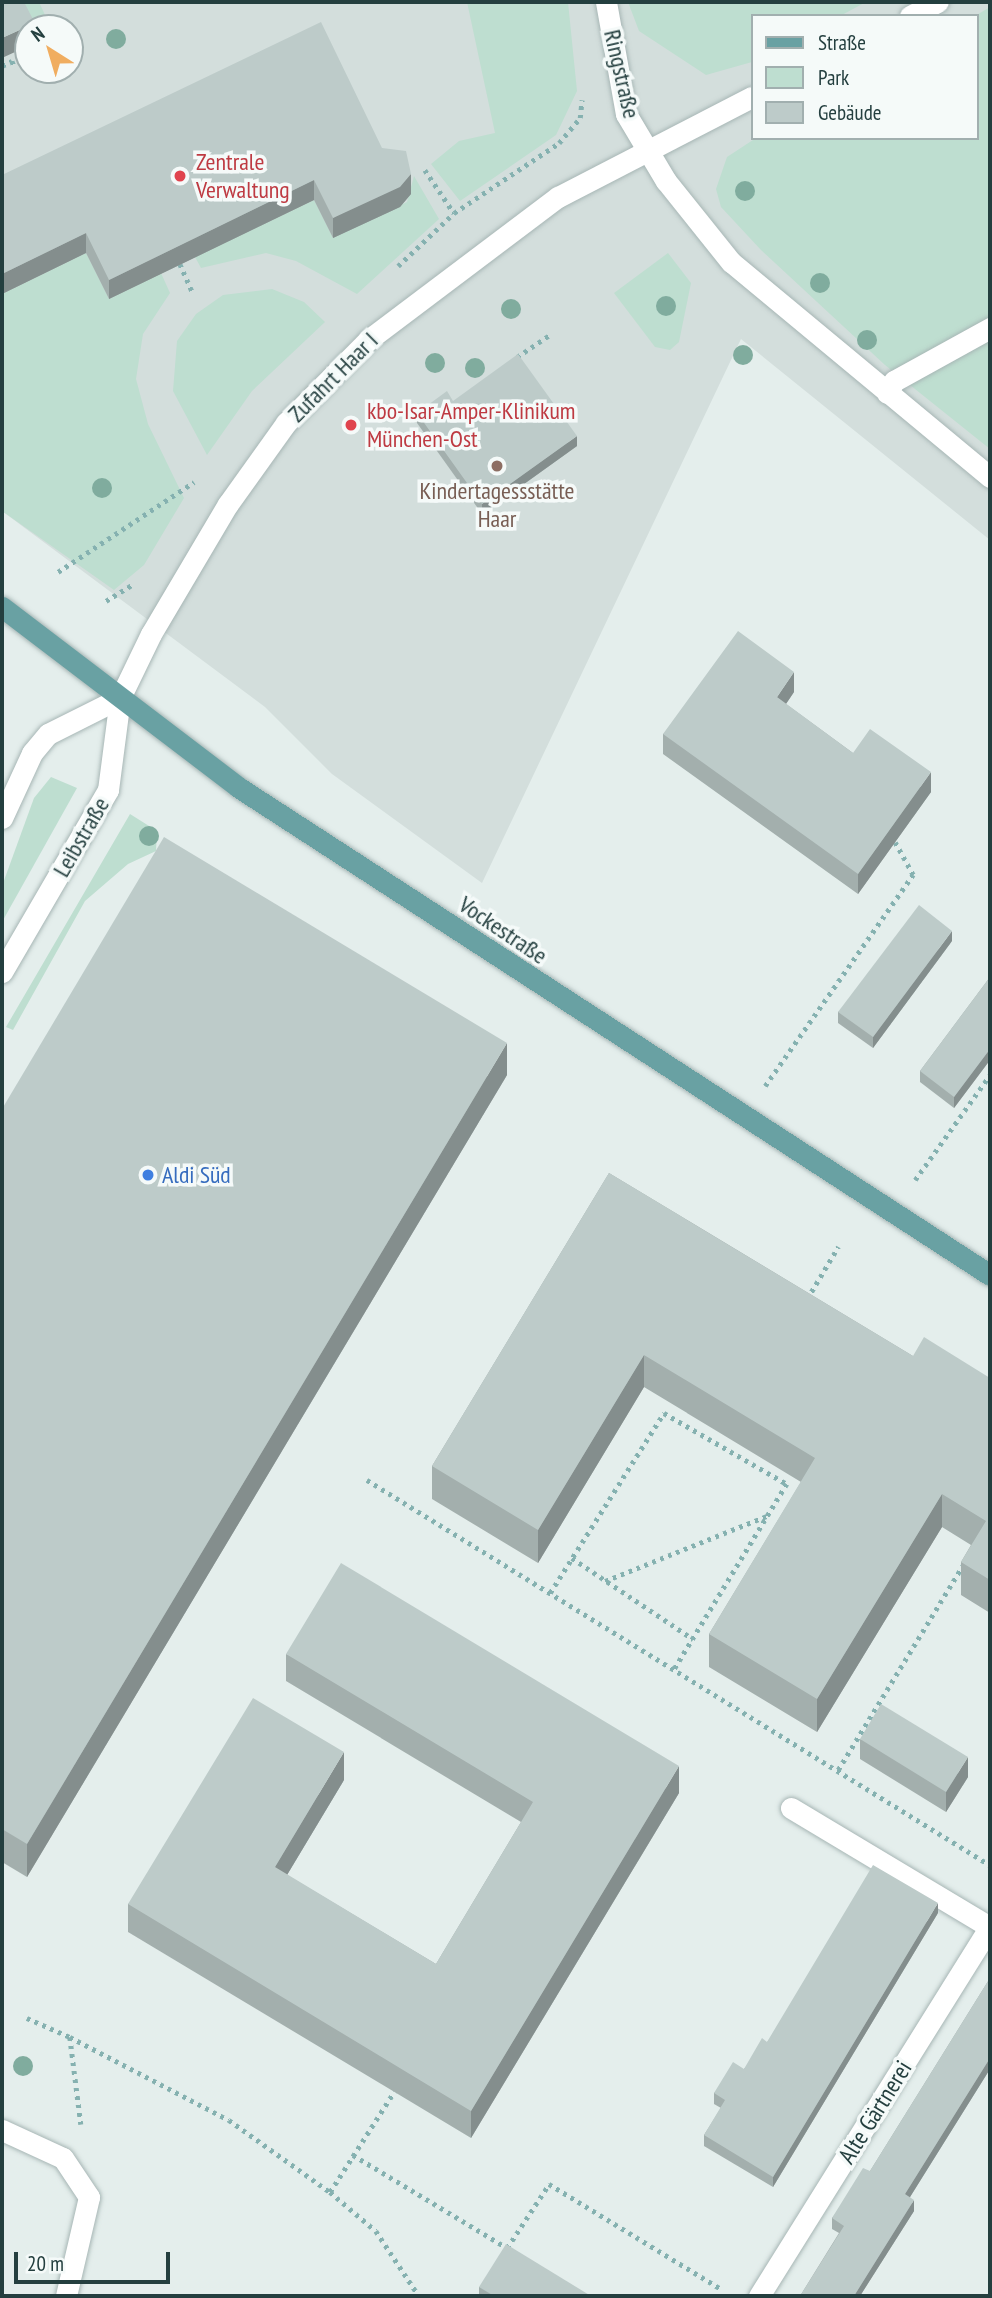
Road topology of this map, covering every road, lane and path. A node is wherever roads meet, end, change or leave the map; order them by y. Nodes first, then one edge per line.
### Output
1 (606, 2) edge
2 (937, 2) edge
3 (914, 14) edge
4 (750, 98) edge
5 (646, 151) junction
6 (425, 170) dead end
7 (454, 213) dead end
8 (180, 264) edge
9 (191, 291) dead end
10 (990, 328) edge
11 (551, 334) dead end
12 (510, 362) edge
13 (887, 393) junction
14 (989, 475) edge
15 (201, 479) dead end
16 (58, 572) dead end
17 (2, 607) edge
18 (120, 698) junction
19 (2, 818) edge
20 (895, 843) edge
21 (2, 972) edge
22 (990, 1075) edge
23 (762, 1090) dead end
24 (913, 1184) dead end
25 (838, 1247) dead end
26 (990, 1275) edge
27 (802, 1308) edge
28 (367, 1480) dead end
29 (768, 1516) junction
30 (969, 1556) edge
31 (572, 1558) junction
32 (605, 1581) junction
33 (550, 1593) junction
34 (693, 1639) junction
35 (674, 1670) junction
36 (838, 1770) junction
37 (791, 1808) dead end
38 (990, 1865) edge
39 (990, 1927) edge
40 (27, 2018) dead end
41 (70, 2037) junction
42 (394, 2092) edge
43 (2, 2130) edge
44 (82, 2131) dead end
45 (353, 2155) junction
46 (330, 2192) junction
47 (66, 2296) edge
48 (419, 2296) edge
49 (734, 2296) edge
50 (759, 2296) edge

1 - 5 street, Ringstraße
2 - 3 street
4 - 5 street, Ringstraße
5 - 13 street
5 - 18 street, Zufahrt Haar I
6 - 7 path
8 - 9 path
10 - 13 street
11 - 12 path
13 - 14 street
15 - 16 path
17 - 18 main road, Vockestraße
18 - 19 street
18 - 21 street, Leibstraße
18 - 26 main road, Vockestraße
20 - 23 path
22 - 24 path
25 - 27 path
28 - 33 path
29 - 31 path
29 - 32 path
29 - 34 path
30 - 36 path
31 - 32 path
31 - 33 path
32 - 34 path
33 - 35 path
34 - 35 path
35 - 36 path
36 - 38 path
37 - 39 street
39 - 50 street, Alte Gärtnerei
40 - 41 path
41 - 44 path
41 - 46 path
42 - 45 path
43 - 47 street
45 - 46 path
45 - 49 path
46 - 48 path

